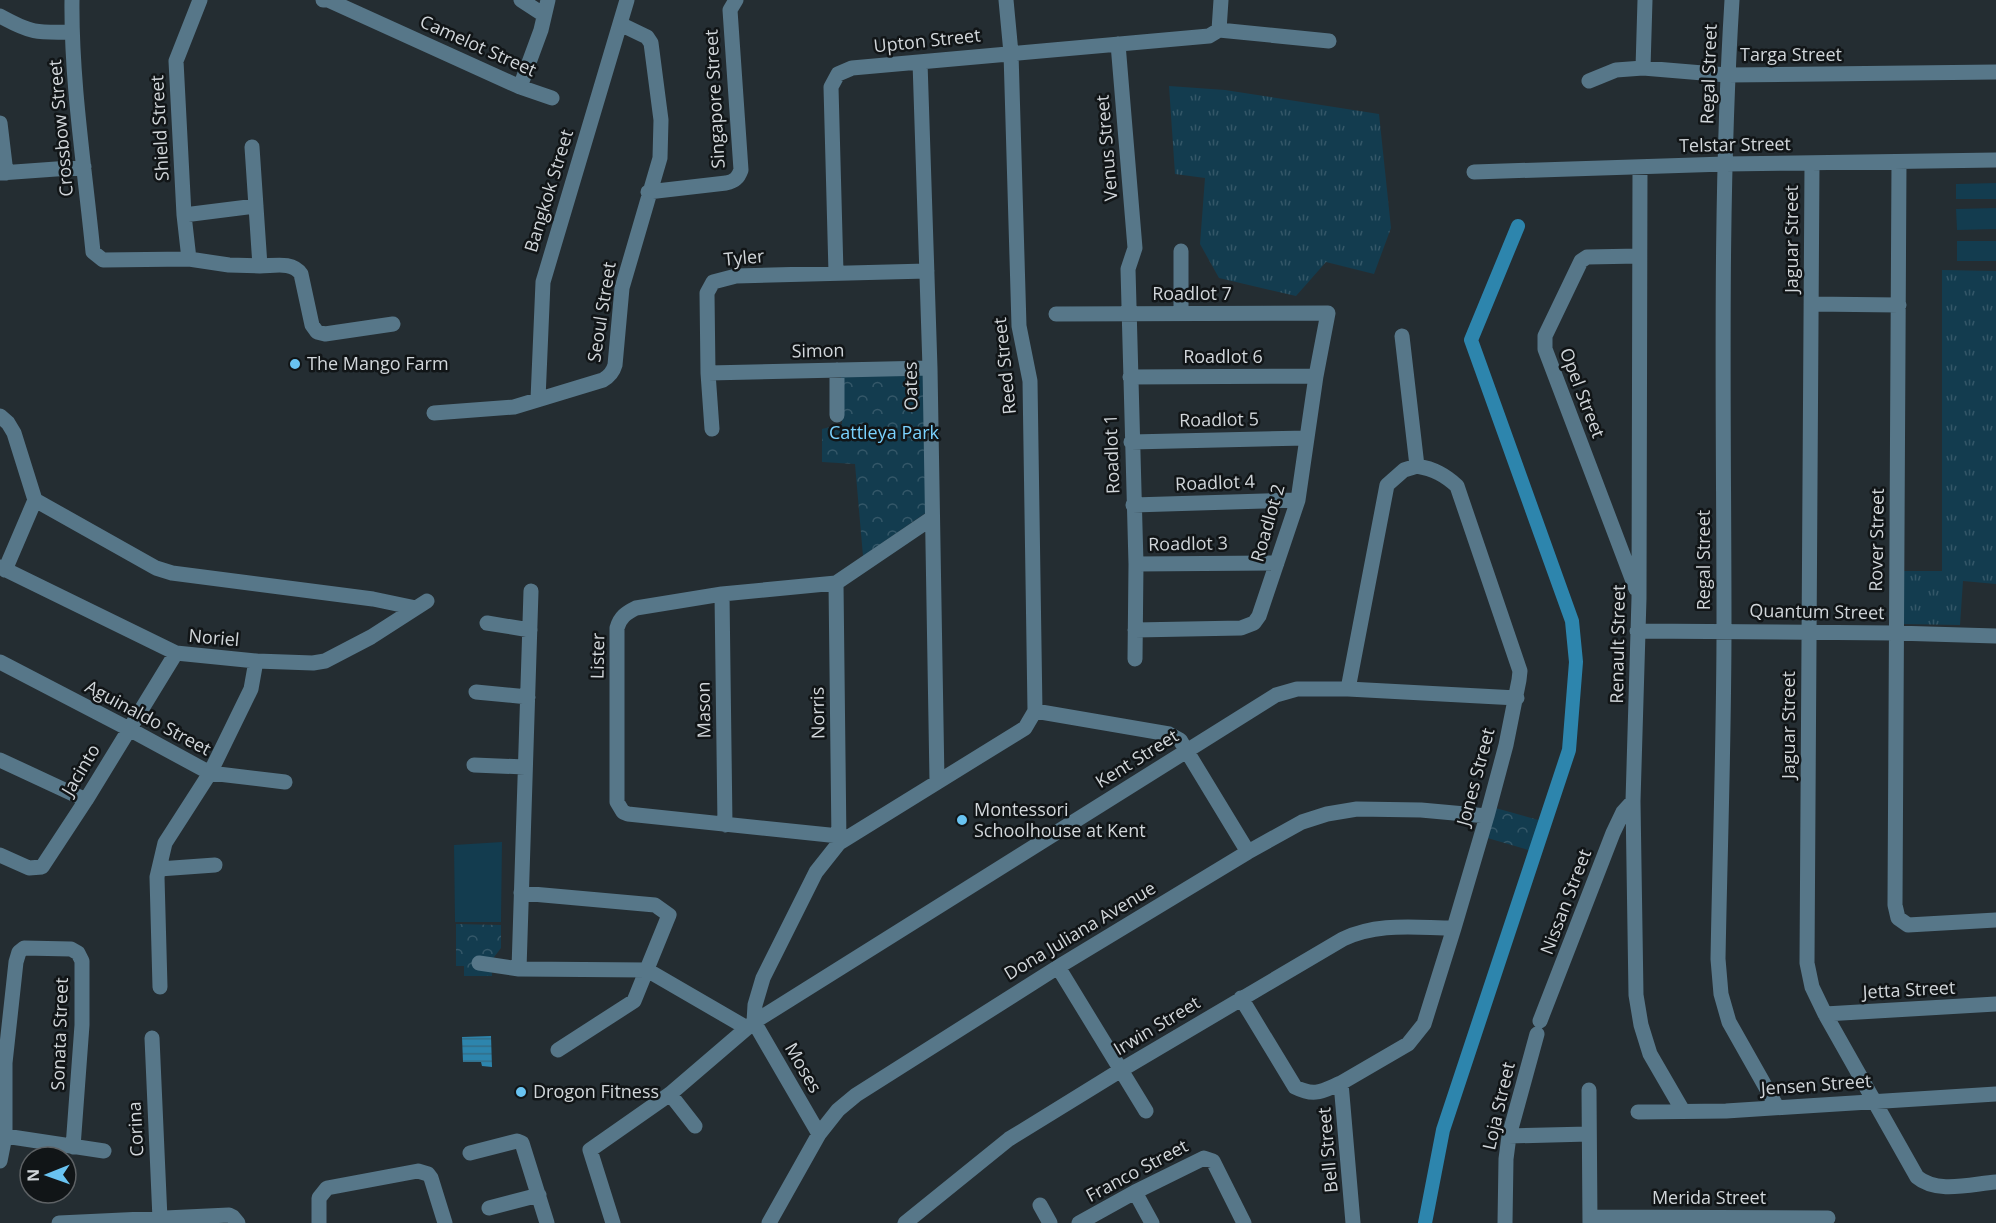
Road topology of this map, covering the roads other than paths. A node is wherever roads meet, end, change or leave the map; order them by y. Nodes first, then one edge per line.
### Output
1 (72, 0) edge
2 (200, 0) edge
3 (323, 0) edge
4 (328, 0) edge
5 (521, 0) edge
6 (627, 0) edge
7 (735, 0) edge
8 (1006, 0) edge
9 (1221, 0) edge
10 (1645, 0) edge
11 (1731, 0) edge
12 (546, 8) edge
13 (0, 16) edge
14 (620, 24) junction
15 (1220, 30) junction
16 (72, 32) junction
17 (1329, 40) dead end
18 (1118, 44) junction
19 (1011, 53) junction
20 (920, 62) junction
21 (1643, 68) junction
22 (1996, 72) edge
23 (1727, 75) junction
24 (1589, 81) dead end
25 (520, 87) junction
26 (552, 98) dead end
27 (0, 123) edge
28 (252, 147) dead end
29 (1996, 160) edge
30 (1899, 162) junction
31 (1725, 164) junction
32 (1812, 164) junction
33 (84, 167) junction
34 (1640, 167) junction
35 (1474, 172) dead end
36 (3, 173) edge
37 (648, 192) junction
38 (256, 206) junction
39 (184, 215) junction
40 (1135, 248) joint
41 (1181, 251) dead end
42 (1640, 256) junction
43 (189, 259) junction
44 (260, 266) junction
45 (927, 271) junction
46 (836, 273) junction
47 (1811, 304) junction
48 (1899, 305) junction
49 (1328, 313) joint
50 (1056, 314) dead end
51 (1130, 314) junction
52 (1181, 314) junction
53 (393, 324) dead end
54 (1402, 336) dead end
55 (930, 368) junction
56 (837, 370) junction
57 (708, 373) junction
58 (1316, 376) junction
59 (1130, 377) junction
60 (538, 399) junction
61 (434, 413) dead end
62 (837, 415) dead end
63 (0, 416) edge
64 (712, 429) dead end
65 (1307, 438) junction
66 (1131, 442) junction
67 (1417, 466) junction
68 (35, 500) junction
69 (1298, 500) junction
70 (1133, 505) junction
71 (932, 518) junction
72 (1277, 562) junction
73 (1136, 564) junction
74 (2, 569) edge
75 (836, 583) junction
76 (531, 591) dead end
77 (722, 594) junction
78 (1639, 598) junction
79 (487, 623) dead end
80 (530, 630) junction
81 (1135, 630) junction
82 (1724, 630) junction
83 (1637, 631) junction
84 (1809, 632) junction
85 (1895, 633) junction
86 (1996, 636) edge
87 (176, 654) junction
88 (1135, 659) dead end
89 (256, 661) junction
90 (0, 662) edge
91 (1348, 689) junction
92 (477, 692) dead end
93 (528, 697) junction
94 (1516, 698) junction
95 (1035, 711) junction
96 (129, 729) junction
97 (1187, 751) junction
98 (0, 760) edge
99 (474, 765) dead end
100 (525, 767) junction
101 (210, 773) junction
102 (285, 782) dead end
103 (937, 782) junction
104 (86, 800) junction
105 (1633, 801) junction
106 (1487, 816) junction
107 (725, 825) junction
108 (839, 840) junction
109 (1248, 852) junction
110 (0, 855) edge
111 (216, 865) dead end
112 (159, 869) junction
113 (521, 893) junction
114 (1996, 920) edge
115 (1455, 928) junction
116 (480, 963) dead end
117 (1058, 967) junction
118 (519, 969) junction
119 (647, 970) junction
120 (160, 987) dead end
121 (1241, 998) junction
122 (1996, 1004) edge
123 (1824, 1014) junction
124 (750, 1025) junction
125 (1538, 1028) joint
126 (152, 1038) dead end
127 (558, 1050) dead end
128 (1121, 1070) junction
129 (1341, 1083) junction
130 (1588, 1090) dead end
131 (670, 1094) junction
132 (1996, 1094) edge
133 (1875, 1101) junction
134 (1777, 1107) junction
135 (1146, 1111) dead end
136 (1683, 1111) junction
137 (1638, 1112) dead end
138 (694, 1126) dead end
139 (819, 1134) junction
140 (1589, 1134) junction
141 (5, 1136) junction
142 (1509, 1136) junction
143 (61, 1145) edge
144 (73, 1145) edge
145 (78, 1148) edge
146 (104, 1151) dead end
147 (470, 1153) dead end
148 (0, 1161) edge
149 (1996, 1182) edge
150 (1135, 1192) junction
151 (539, 1195) junction
152 (1040, 1205) dead end
153 (489, 1208) dead end
154 (1828, 1218) dead end
155 (160, 1219) junction
156 (1590, 1220) edge
157 (1676, 1220) edge
158 (237, 1221) edge
159 (59, 1223) edge
160 (319, 1223) edge
161 (445, 1223) edge
162 (547, 1223) edge
163 (613, 1223) edge
164 (769, 1223) edge
165 (905, 1223) edge
166 (1050, 1223) edge
167 (1079, 1223) edge
168 (1152, 1223) edge
169 (1244, 1223) edge
170 (1353, 1223) edge
171 (1505, 1223) edge

1 - 16 street, Crossbow Street
2 - 39 street, Shield Street
3 - 4 street, Camelot Street
4 - 25 street, Camelot Street
5 - 12 street
6 - 14 street, Bangkok Street
7 - 37 street, Singapore Street
8 - 19 street, Reed Street
9 - 15 street
10 - 21 street
11 - 23 street, Regal Street
12 - 25 street
13 - 16 street
14 - 37 street, Seoul Street
14 - 60 street, Bangkok Street
15 - 17 street
15 - 18 street, Upton Street
16 - 33 street, Crossbow Street
18 - 19 street, Upton Street
18 - 40 street, Venus Street
19 - 20 street, Upton Street
19 - 95 street, Reed Street
20 - 45 street, Oates
20 - 46 street, Upton Street
21 - 23 street, Targa Street
21 - 24 street, Targa Street
22 - 23 street, Targa Street
23 - 31 street, Regal Street
25 - 26 street, Camelot Street
27 - 36 street
28 - 38 street
29 - 30 street, Telstar Street
30 - 32 street, Telstar Street
30 - 48 street, Rover Street
31 - 32 street, Telstar Street
31 - 34 street, Telstar Street
31 - 82 street, Regal Street
32 - 47 street, Jaguar Street
33 - 36 street
33 - 43 street, Crossbow Street
34 - 35 street, Telstar Street
34 - 42 street, Renault Street
37 - 60 street, Seoul Street
38 - 39 street
38 - 44 street
39 - 43 street, Shield Street
40 - 51 street, Roadlot 1
41 - 52 street
42 - 78 street, Renault Street
42 - 78 street, Opel Street
43 - 44 street
44 - 53 street
45 - 46 street, Tyler
45 - 55 street, Oates
46 - 57 street, Tyler
47 - 48 street
47 - 84 street, Jaguar Street
48 - 85 street, Rover Street
49 - 52 street, Roadlot 7
49 - 58 street, Roadlot 2
50 - 51 street, Roadlot 7
51 - 52 street, Roadlot 7
51 - 59 street, Roadlot 1
54 - 67 street
55 - 56 street, Simon
55 - 71 street, Oates
56 - 57 street, Simon
56 - 62 street
57 - 64 street, Tyler
58 - 59 street, Roadlot 6
58 - 65 street, Roadlot 2
59 - 66 street, Roadlot 1
60 - 61 street, Seoul Street
63 - 68 street
65 - 66 street, Roadlot 5
65 - 69 street, Roadlot 2
66 - 70 street, Roadlot 1
67 - 91 street
67 - 94 street, Jones Street
68 - 74 street
68 - 89 street, Noriel
69 - 70 street, Roadlot 4
69 - 72 street, Roadlot 2
70 - 73 street, Roadlot 1
71 - 75 street, Lister
71 - 103 street, Oates
72 - 73 street, Roadlot 3
72 - 81 street, Roadlot 2
73 - 81 street, Roadlot 1
74 - 87 street, Noriel
75 - 77 street, Lister
75 - 108 street, Norris
76 - 80 street
77 - 107 street, Mason
77 - 107 street, Lister
78 - 83 street, Renault Street
79 - 80 street
80 - 93 street
81 - 88 street, Roadlot 1
82 - 83 street, Quantum Street
82 - 84 street, Quantum Street
82 - 134 street, Regal Street
83 - 105 street, Renault Street
84 - 85 street, Quantum Street
84 - 123 street, Jaguar Street
85 - 86 street, Quantum Street
85 - 114 street, Rover Street
87 - 89 street, Noriel
87 - 96 street, Jacinto
89 - 101 street
90 - 96 street, Aguinaldo Street
91 - 94 street, Kent Street
91 - 97 street, Kent Street
92 - 93 street
93 - 100 street
94 - 106 street, Jones Street
95 - 97 street
95 - 103 street
96 - 101 street, Aguinaldo Street
96 - 104 street, Jacinto
97 - 109 street
97 - 124 street, Kent Street
98 - 104 street
99 - 100 street
100 - 113 street
101 - 102 street, Aguinaldo Street
101 - 112 street
103 - 108 street
104 - 110 street, Jacinto
105 - 125 street, Nissan Street
105 - 136 street, Renault Street
106 - 109 street, Dona Juliana Avenue
106 - 115 street, Jones Street
107 - 108 street, Lister
108 - 124 street
109 - 117 street, Dona Juliana Avenue
111 - 112 street
112 - 120 street
113 - 118 street
113 - 119 street
115 - 121 street, Irwin Street
115 - 129 street, Jones Street
116 - 118 street
117 - 128 street
117 - 139 street, Dona Juliana Avenue
118 - 119 street
119 - 124 street
119 - 127 street
121 - 128 street, Irwin Street
121 - 129 street, Bell Street
122 - 123 street, Jetta Street
123 - 133 street, Jaguar Street
124 - 131 street, Kent Street
124 - 139 street, Moses
125 - 142 street, Loja Street
126 - 155 street, Corina
128 - 135 street
128 - 165 street, Irwin Street
129 - 170 street, Bell Street
130 - 140 street
131 - 138 street
131 - 163 street, Kent Street
132 - 133 street, Jensen Street
133 - 134 street, Jensen Street
133 - 149 street, Jaguar Street
134 - 136 street, Jensen Street
136 - 137 street, Jensen Street
139 - 164 street, Dona Juliana Avenue
140 - 142 street
140 - 156 street
141 - 143 street
141 - 144 street, Sonata Street
141 - 148 street, Sonata Street
142 - 171 street, Loja Street
145 - 146 street
147 - 151 street
150 - 167 street, Franco Street
150 - 168 street
150 - 169 street, Franco Street
151 - 153 street
151 - 162 street
152 - 166 street
154 - 157 street, Merida Street
155 - 158 street
155 - 159 street
156 - 157 street, Merida Street
160 - 161 street

